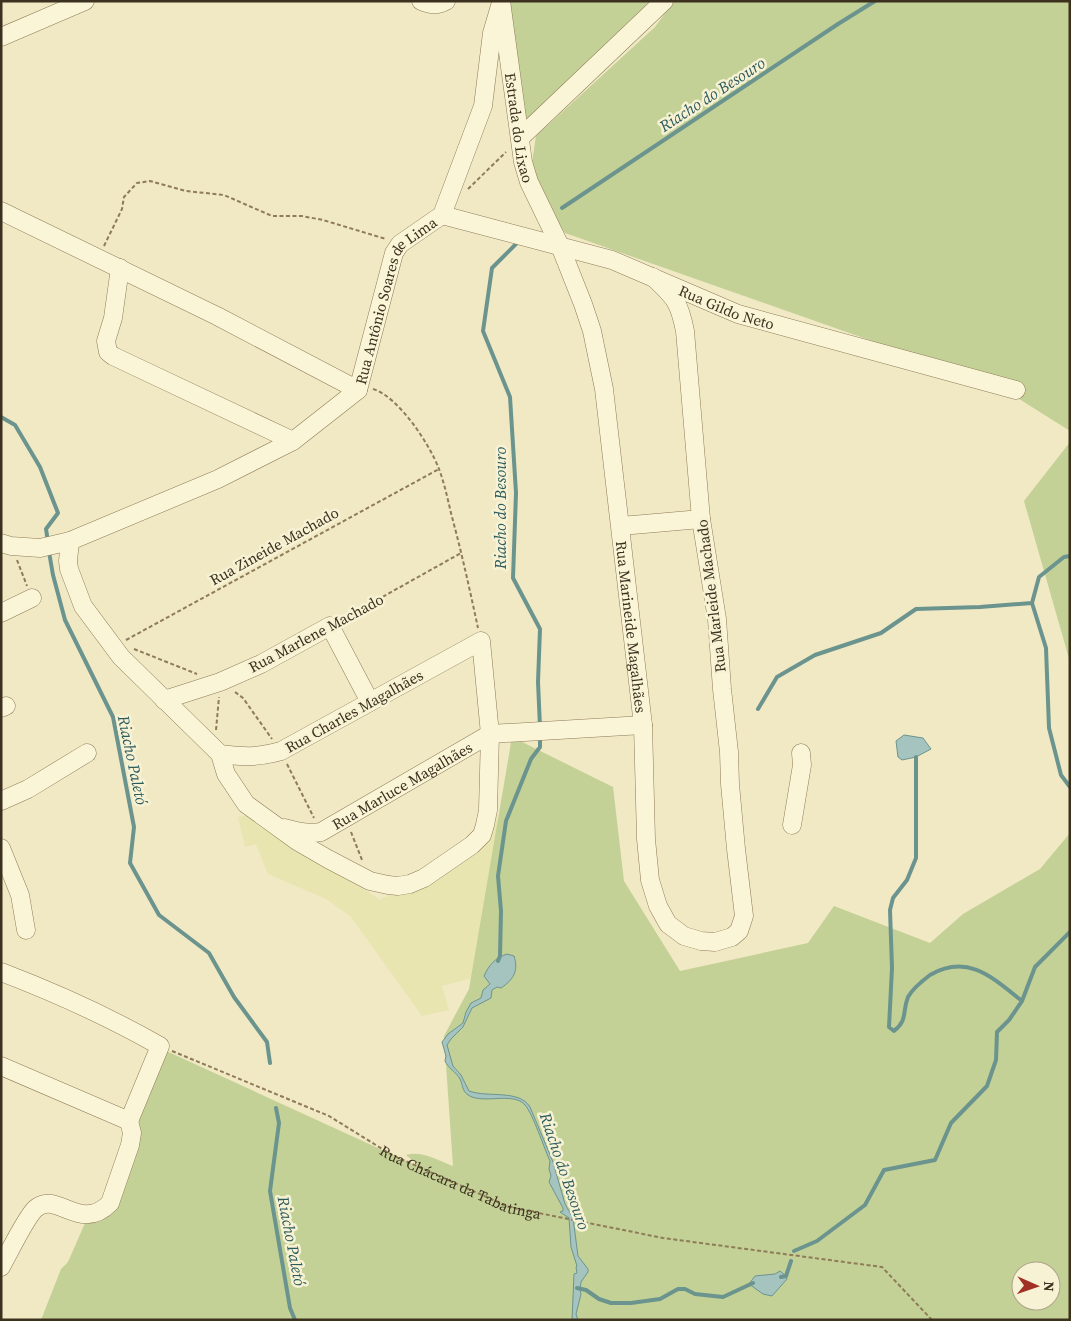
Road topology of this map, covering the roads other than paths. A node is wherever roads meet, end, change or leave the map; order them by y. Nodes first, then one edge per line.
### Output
1 (85, 1) edge
2 (421, 1) edge
3 (446, 1) edge
4 (501, 1) edge
5 (664, 1) edge
6 (1, 37) edge
7 (520, 138) junction
8 (1, 211) edge
9 (442, 215) junction
10 (560, 246) junction
11 (120, 268) junction
12 (653, 277) junction
13 (358, 390) junction
14 (1016, 390) dead end
15 (293, 441) junction
16 (701, 519) junction
17 (621, 526) junction
18 (70, 541) junction
19 (6, 545) edge
20 (32, 598) road end
21 (1, 613) edge
22 (164, 700) junction
23 (370, 702) junction
24 (643, 725) junction
25 (490, 734) junction
26 (87, 754) dead end
27 (220, 754) junction
28 (801, 754) dead end
29 (1, 801) edge
30 (273, 824) junction
31 (792, 825) dead end
32 (1, 848) edge
33 (742, 925) joint
34 (26, 930) dead end
35 (1, 972) edge
36 (1, 1066) edge
37 (128, 1121) junction
38 (1, 1267) edge

1 - 6 street
2 - 3 street
4 - 7 street, Estrada do Lixao
4 - 9 street, Rua Antônio Soares de Lima
5 - 7 street
7 - 10 street, Estrada do Lixao
8 - 11 street
9 - 10 street, Rua Gildo Neto
9 - 13 street, Rua Antônio Soares de Lima
10 - 12 street, Rua Gildo Neto
10 - 17 street, Rua Marineide Magalhães
11 - 13 street
11 - 15 street
12 - 14 street, Rua Gildo Neto
12 - 16 street, Rua Marleide Machado
13 - 15 street, Rua Antônio Soares de Lima
15 - 18 street, Rua Antônio Soares de Lima
16 - 17 street
16 - 33 street, Rua Marleide Machado
17 - 24 street, Rua Marineide Magalhães
18 - 19 street, Rua Antônio Soares de Lima
18 - 22 street
20 - 21 street
22 - 23 street, Rua Marlene Machado
22 - 27 street
23 - 25 street, Rua Charles Magalhães
23 - 27 street, Rua Charles Magalhães
24 - 25 street, Rua Marluce Magalhães
24 - 33 street, Rua Marineide Magalhães
25 - 30 street, Rua Marluce Magalhães
25 - 30 street
26 - 29 street
27 - 30 street
28 - 31 street
32 - 34 street
35 - 37 street
36 - 37 street
37 - 38 street

